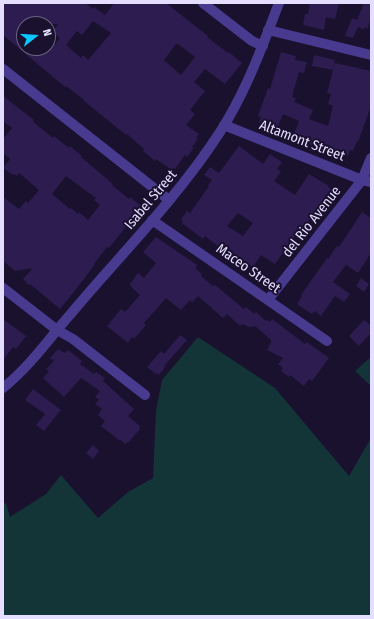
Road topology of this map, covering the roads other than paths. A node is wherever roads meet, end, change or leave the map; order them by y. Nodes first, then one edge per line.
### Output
1 (204, 3) edge
2 (279, 3) edge
3 (268, 30) junction
4 (263, 46) junction
5 (371, 55) edge
6 (3, 69) edge
7 (224, 125) junction
8 (371, 158) edge
9 (367, 181) edge
10 (169, 200) junction
11 (152, 220) junction
12 (3, 288) edge
13 (268, 300) junction
14 (57, 330) junction
15 (327, 340) dead end
16 (3, 388) edge
17 (145, 395) dead end

1 - 4 street
2 - 3 street, Isabel Street
3 - 4 street, Isabel Street
3 - 5 street
4 - 7 street, Isabel Street
6 - 10 street
7 - 9 street, Altamont Street
7 - 10 street, Isabel Street
8 - 9 street, del Rio Avenue
9 - 13 street, del Rio Avenue
10 - 11 street, Isabel Street
11 - 13 street, Maceo Street
11 - 14 street, Isabel Street
12 - 14 street
13 - 15 street, Maceo Street
14 - 16 street, Isabel Street
14 - 17 street

